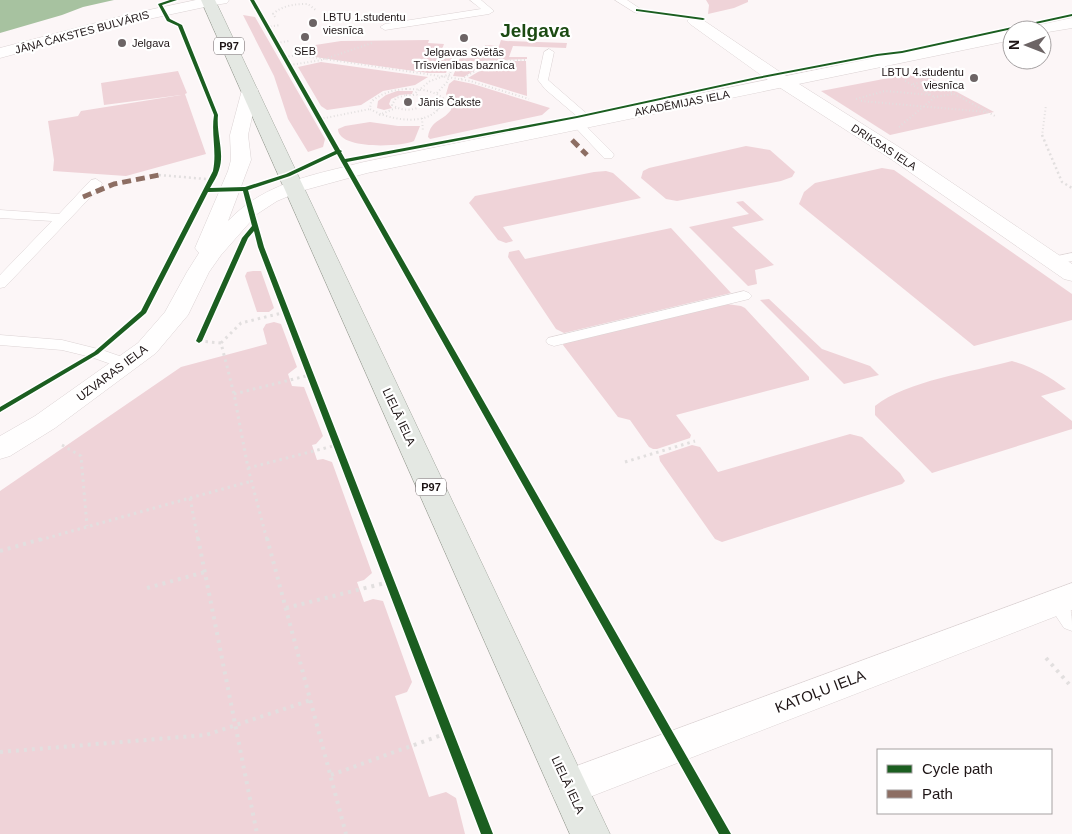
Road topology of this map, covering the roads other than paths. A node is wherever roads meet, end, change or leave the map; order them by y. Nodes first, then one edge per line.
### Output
1 (477, 0) edge
2 (620, 0) edge
3 (213, 1) edge
4 (637, 10) dead end
5 (695, 21) dead end
6 (1072, 23) edge
7 (385, 27) road end
8 (1052, 27) edge
9 (1002, 37) edge
10 (0, 53) edge
11 (548, 56) road end
12 (785, 83) junction
13 (249, 90) junction
14 (582, 120) junction
15 (608, 155) dead end
16 (96, 183) dead end
17 (294, 187) junction
18 (0, 214) edge
19 (61, 218) junction
20 (1062, 259) edge
21 (198, 272) junction
22 (1072, 274) edge
23 (0, 284) edge
24 (744, 296) dead end
25 (0, 340) edge
26 (554, 341) dead end
27 (124, 364) junction
28 (0, 450) edge
29 (1067, 606) edge
30 (569, 787) junction
31 (590, 834) edge

1 - 7 lane
2 - 4 lane
3 - 10 main road, JĀŅA ČAKSTES BULVĀRIS
3 - 13 main road, LIELĀ IELA / P97
5 - 12 main road, DRIKSAS IELA
6 - 8 main road
9 - 12 main road, AKADĒMIJAS IELA
11 - 14 lane
12 - 14 main road, AKADĒMIJAS IELA
12 - 20 main road, DRIKSAS IELA
13 - 17 main road, LIELĀ IELA / P97
13 - 21 main road, UZVARAS IELA
14 - 15 lane
14 - 17 main road, AKADĒMIJAS IELA
16 - 19 lane
17 - 21 main road, UZVARAS IELA
17 - 30 main road, LIELĀ IELA / P97
18 - 19 lane
19 - 23 lane
20 - 22 main road, DRIKSAS IELA
21 - 27 main road, UZVARAS IELA
24 - 26 lane
25 - 27 lane
27 - 28 main road, UZVARAS IELA
29 - 30 main road, KATOĻU IELA
30 - 31 main road, LIELĀ IELA / P97

